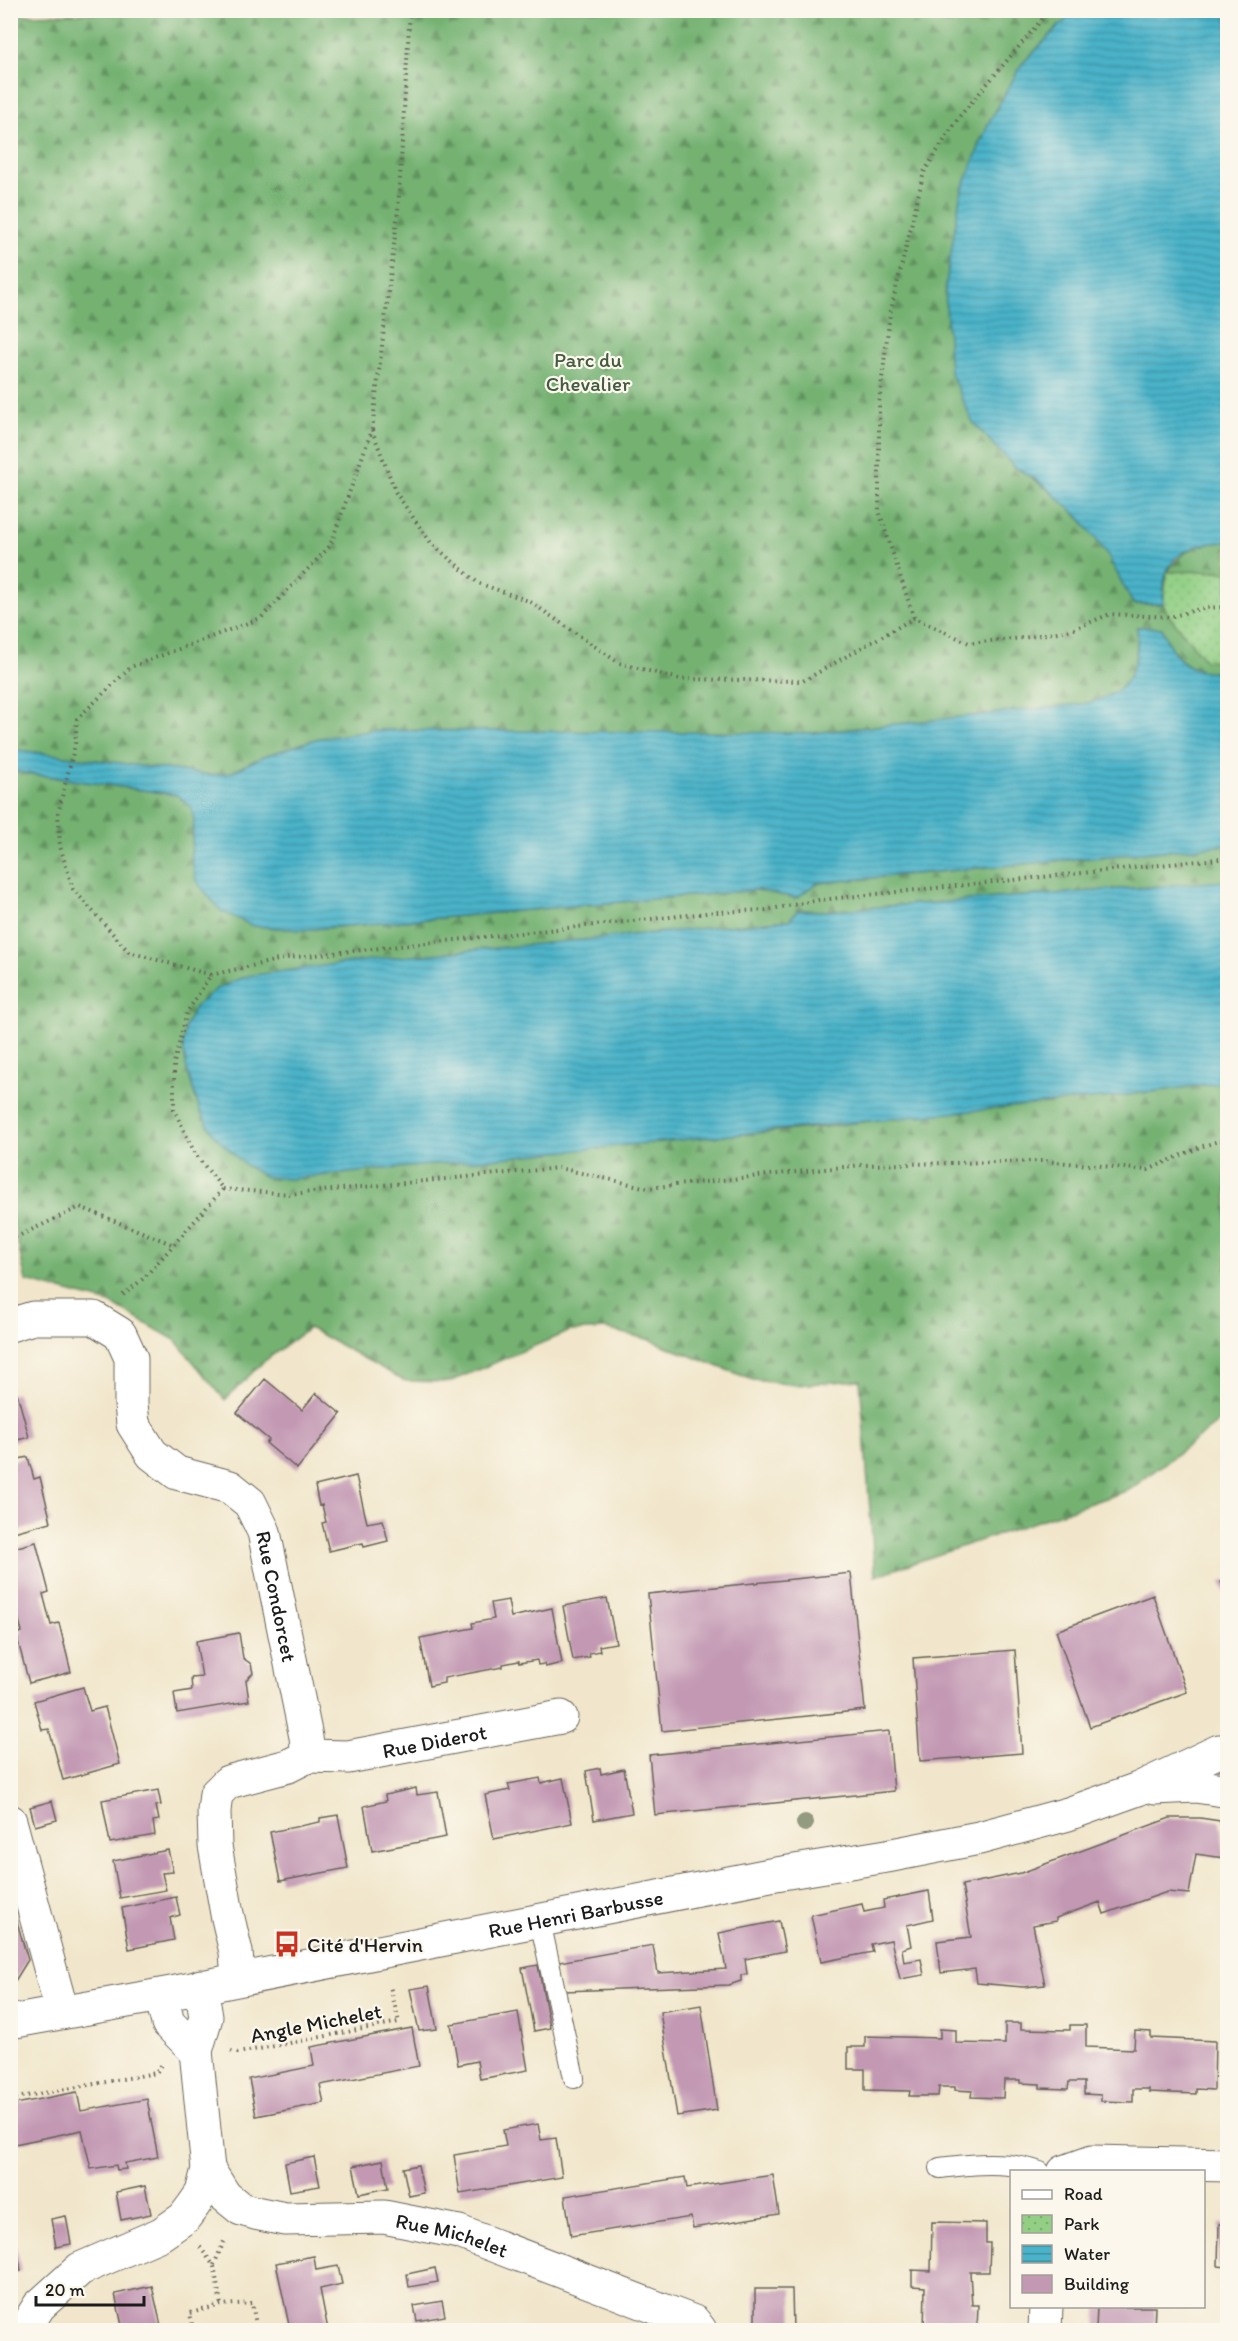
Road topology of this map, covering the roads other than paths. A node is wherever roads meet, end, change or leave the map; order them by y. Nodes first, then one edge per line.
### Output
1 (10, 1325) edge
2 (561, 1717) dead end
3 (1223, 1749) edge
4 (308, 1756) junction
5 (1138, 1789) junction
6 (1225, 1791) edge
7 (10, 1821) edge
8 (540, 1921) junction
9 (238, 1979) junction
10 (201, 1986) junction
11 (161, 1995) junction
12 (62, 2012) junction
13 (10, 2022) edge
14 (196, 2051) junction
15 (574, 2078) dead end
16 (1227, 2165) edge
17 (940, 2168) dead end
18 (208, 2169) junction
19 (1035, 2170) edge
20 (1070, 2170) edge
21 (1046, 2308) edge
22 (24, 2331) edge
23 (700, 2331) edge
24 (1046, 2331) edge

1 - 4 street, Rue Condorcet
2 - 4 street, Rue Diderot
3 - 5 street, Rue Henri Barbusse
3 - 6 street
4 - 9 street
5 - 6 street, Rue Henri Barbusse
5 - 8 street, Rue Henri Barbusse
7 - 12 street
8 - 9 street, Rue Henri Barbusse
8 - 15 lane
9 - 10 street, Rue Henri Barbusse
10 - 11 street, Rue Henri Barbusse
10 - 14 street
11 - 12 street, Rue Henri Barbusse
11 - 14 street
12 - 13 street, Rue Henri Barbusse
14 - 18 street
16 - 20 street
17 - 19 lane
18 - 22 street
18 - 23 street, Rue Michelet
21 - 24 street

